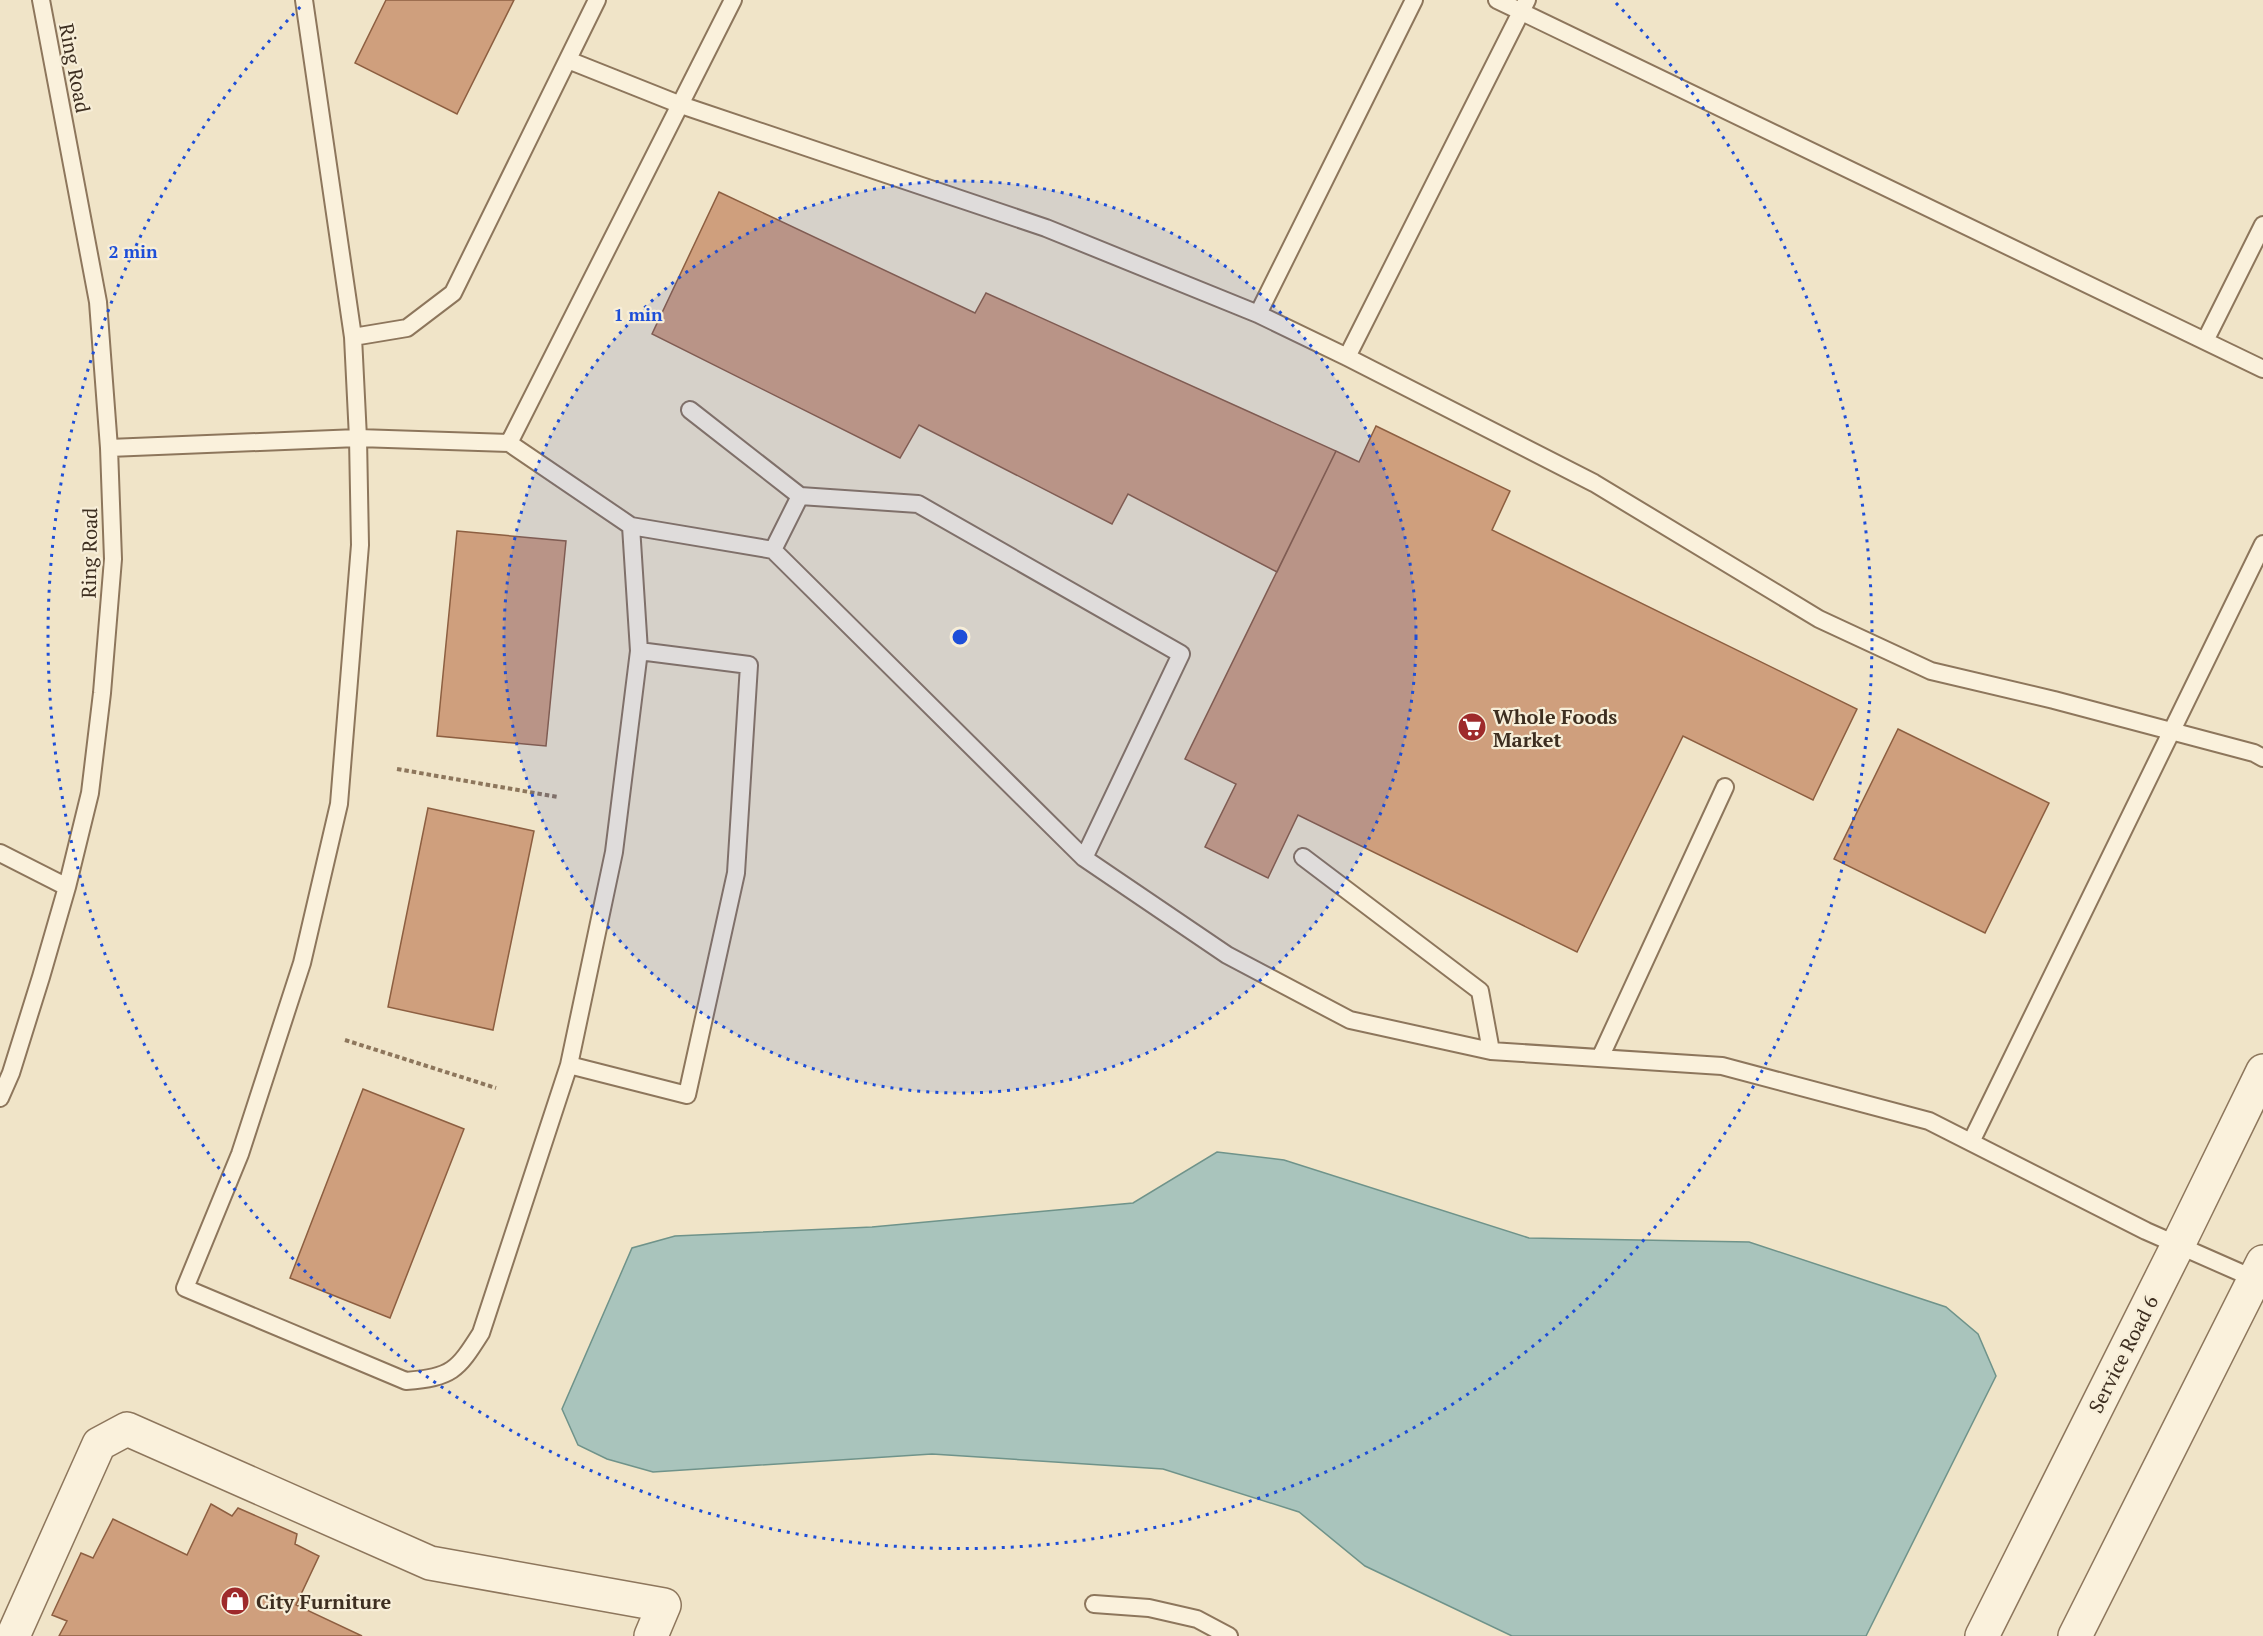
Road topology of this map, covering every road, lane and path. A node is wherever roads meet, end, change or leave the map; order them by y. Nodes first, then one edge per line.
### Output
1 (41, 0) edge
2 (304, 0) edge
3 (597, 0) edge
4 (733, 0) edge
5 (1414, 0) edge
6 (1497, 0) edge
7 (1524, 6) edge
8 (568, 60) junction
9 (681, 105) junction
10 (2263, 225) edge
11 (1258, 314) junction
12 (353, 338) junction
13 (2205, 341) junction
14 (1347, 357) junction
15 (2263, 369) edge
16 (690, 410) dead end
17 (358, 438) junction
18 (509, 442) junction
19 (109, 448) junction
20 (800, 496) junction
21 (631, 526) junction
22 (2263, 544) edge
23 (773, 549) junction
24 (639, 651) junction
25 (2170, 730) junction
26 (2263, 758) edge
27 (397, 769) dead end
28 (1725, 787) dead end
29 (558, 797) dead end
30 (0, 853) edge
31 (1084, 858) junction
32 (1303, 858) dead end
33 (67, 887) junction
34 (345, 1040) dead end
35 (1491, 1051) junction
36 (1600, 1058) junction
37 (569, 1065) junction
38 (2263, 1071) edge
39 (496, 1088) dead end
40 (0, 1098) edge
41 (1971, 1142) junction
42 (2178, 1245) junction
43 (2260, 1274) edge
44 (1094, 1604) dead end
45 (13, 1636) edge
46 (651, 1636) edge
47 (1230, 1636) edge
48 (1982, 1636) edge
49 (2075, 1636) edge

1 - 19 lane, Ring Road
2 - 12 lane
3 - 8 lane
4 - 9 lane
5 - 11 lane
6 - 7 lane
7 - 13 lane
7 - 14 lane
8 - 9 lane
8 - 12 lane
9 - 11 lane
9 - 18 lane
10 - 13 lane
11 - 14 lane
12 - 17 lane
13 - 15 lane
14 - 25 lane
16 - 20 lane
17 - 18 lane
17 - 19 lane
17 - 37 lane
18 - 21 lane
19 - 33 lane, Ring Road
20 - 23 lane
20 - 31 lane
21 - 23 lane
21 - 24 lane
22 - 25 lane
23 - 31 lane
24 - 37 lane
24 - 37 lane
25 - 26 lane
25 - 41 lane
27 - 29 path
28 - 36 lane
30 - 33 lane
31 - 35 lane
32 - 35 lane
33 - 40 lane, Ring Road
34 - 39 path
35 - 36 lane
36 - 41 lane
38 - 42 street, Service Road 6
41 - 42 lane
42 - 43 lane
42 - 48 street, Service Road 6
43 - 49 street
44 - 47 lane
45 - 46 street

